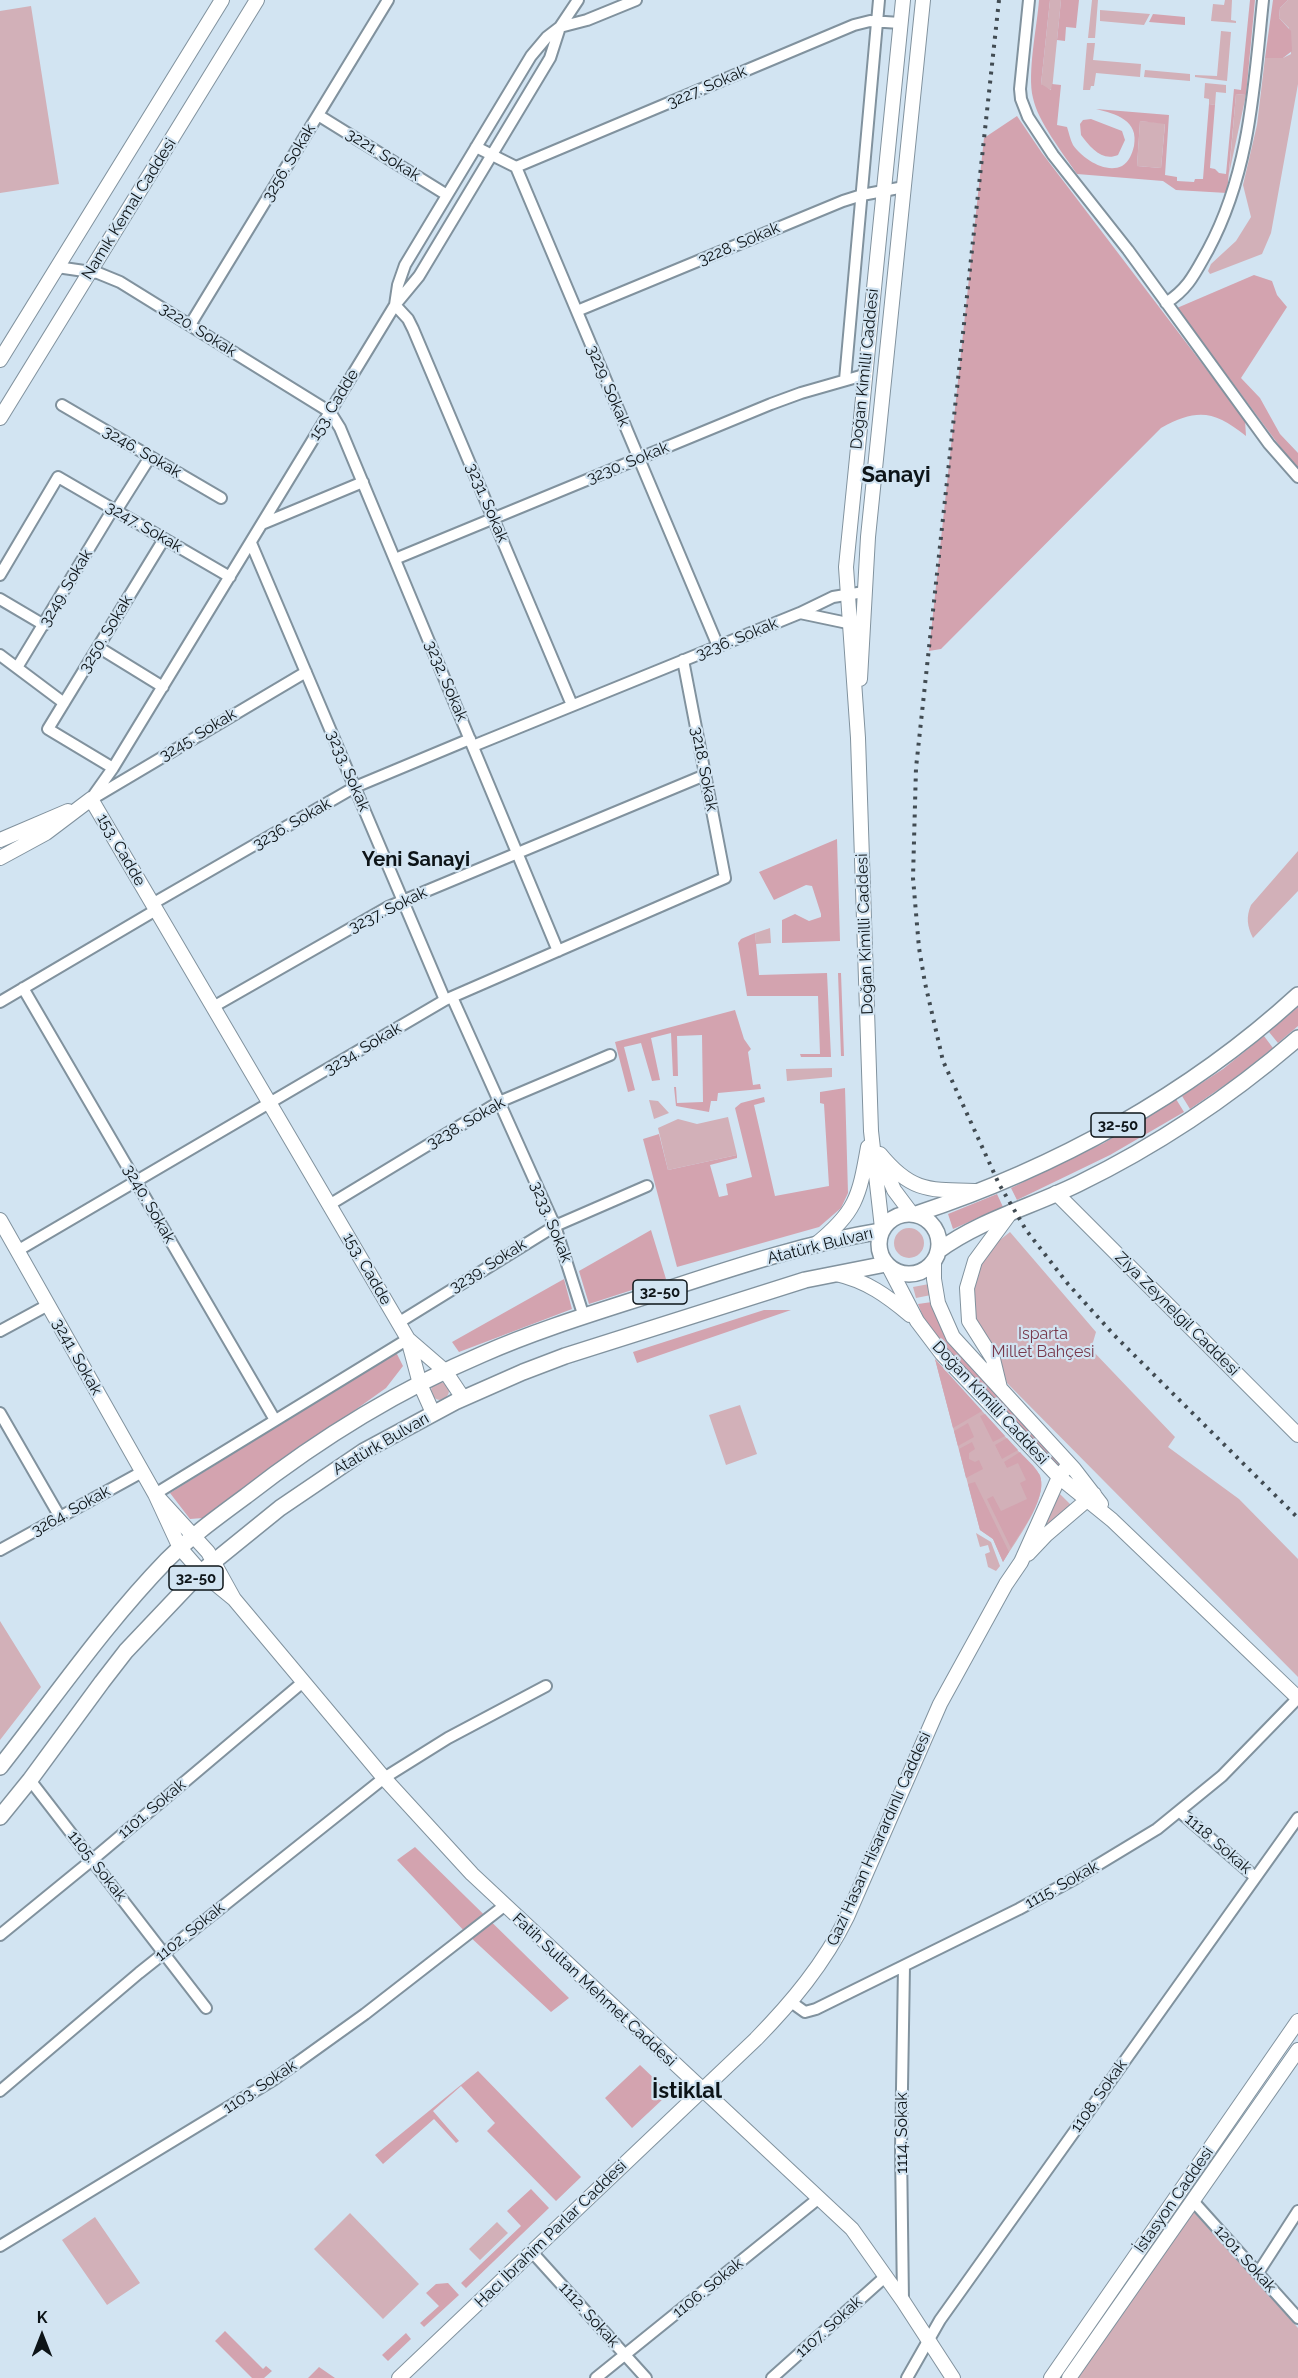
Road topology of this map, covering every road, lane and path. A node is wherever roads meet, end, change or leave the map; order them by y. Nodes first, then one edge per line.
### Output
1 (222, 0) edge
2 (257, 0) edge
3 (388, 0) edge
4 (578, 0) edge
5 (636, 0) edge
6 (879, 0) edge
7 (903, 0) edge
8 (923, 0) edge
9 (1029, 0) edge
10 (1263, 0) edge
11 (878, 21) junction
12 (900, 23) junction
13 (560, 27) junction
14 (318, 115) junction
15 (476, 147) junction
16 (492, 155) junction
17 (516, 167) junction
18 (904, 187) junction
19 (883, 191) junction
20 (447, 195) junction
21 (862, 195) junction
22 (57, 267) junction
23 (90, 272) junction
24 (1166, 303) junction
25 (395, 305) junction
26 (577, 311) junction
27 (190, 325) junction
28 (0, 360) edge
29 (864, 375) junction
30 (845, 380) junction
31 (62, 405) dead end
32 (330, 412) junction
33 (0, 418) edge
34 (150, 457) junction
35 (639, 459) junction
36 (1298, 477) edge
37 (363, 483) junction
38 (221, 498) dead end
39 (115, 510) junction
40 (493, 519) junction
41 (262, 524) junction
42 (164, 539) junction
43 (251, 543) junction
44 (395, 559) junction
45 (0, 574) edge
46 (230, 577) junction
47 (864, 592) junction
48 (846, 594) junction
49 (0, 599) edge
50 (800, 613) junction
51 (848, 622) junction
52 (44, 625) junction
53 (862, 626) junction
54 (718, 646) junction
55 (98, 647) junction
56 (0, 655) edge
57 (683, 660) junction
58 (18, 666) junction
59 (306, 672) junction
60 (163, 687) junction
61 (64, 703) junction
62 (572, 705) junction
63 (858, 738) junction
64 (471, 742) junction
65 (113, 768) junction
66 (705, 776) junction
67 (355, 788) junction
68 (91, 799) junction
69 (0, 840) edge
70 (518, 853) junction
71 (0, 858) edge
72 (724, 878) joint
73 (403, 900) junction
74 (154, 907) junction
75 (558, 951) junction
76 (23, 988) junction
77 (1298, 995) edge
78 (449, 999) junction
79 (0, 1002) edge
80 (213, 1007) junction
81 (1298, 1038) edge
82 (610, 1055) dead end
83 (499, 1102) junction
84 (270, 1104) junction
85 (872, 1131) junction
86 (880, 1154) junction
87 (136, 1182) junction
88 (646, 1186) dead end
89 (980, 1191) junction
90 (1056, 1193) junction
91 (329, 1205) junction
92 (1011, 1212) junction
93 (914, 1214) junction
94 (0, 1220) edge
95 (555, 1226) junction
96 (882, 1230) junction
97 (813, 1246) junction
98 (17, 1251) junction
99 (936, 1256) junction
100 (887, 1265) junction
101 (831, 1274) junction
102 (48, 1305) junction
103 (584, 1317) junction
104 (917, 1321) junction
105 (398, 1323) junction
106 (0, 1331) edge
107 (408, 1340) junction
108 (445, 1371) junction
109 (420, 1384) junction
110 (1001, 1390) junction
111 (463, 1398) junction
112 (0, 1413) edge
113 (433, 1413) junction
114 (275, 1420) junction
115 (1298, 1435) edge
116 (1069, 1464) junction
117 (142, 1472) junction
118 (1059, 1477) junction
119 (155, 1494) junction
120 (1090, 1497) junction
121 (60, 1517) junction
122 (194, 1536) junction
123 (180, 1548) junction
124 (0, 1550) edge
125 (214, 1561) junction
126 (1021, 1562) junction
127 (201, 1572) junction
128 (234, 1599) junction
129 (303, 1682) junction
130 (546, 1686) dead end
131 (1298, 1698) edge
132 (0, 1767) edge
133 (384, 1778) junction
134 (30, 1780) junction
135 (1180, 1812) junction
136 (0, 1817) edge
137 (1298, 1818) edge
138 (92, 1860) junction
139 (1255, 1877) junction
140 (504, 1906) junction
141 (0, 1935) edge
142 (164, 1953) junction
143 (904, 1966) junction
144 (791, 2002) junction
145 (206, 2008) dead end
146 (1298, 2021) edge
147 (1298, 2050) edge
148 (0, 2091) edge
149 (702, 2091) junction
150 (819, 2198) junction
151 (1193, 2200) junction
152 (1298, 2211) edge
153 (0, 2247) edge
154 (532, 2252) junction
155 (1258, 2273) junction
156 (886, 2276) junction
157 (903, 2301) junction
158 (1298, 2318) edge
159 (928, 2340) junction
160 (625, 2354) junction
161 (399, 2378) edge
162 (597, 2378) edge
163 (646, 2378) edge
164 (772, 2378) edge
165 (907, 2378) edge
166 (953, 2378) edge
167 (1051, 2378) edge
168 (1069, 2378) edge

1 - 22 street, Namık Kemal Caddesi
2 - 23 street, Namık Kemal Caddesi
3 - 14 street, 3256. Sokak
4 - 13 street, 153. Cadde
5 - 13 street
6 - 11 street
7 - 12 street, Doğan Kimilli Caddesi
8 - 18 street, Doğan Kimilli Caddesi
9 - 24 street
10 - 24 street
11 - 12 street, 3227. Sokak
11 - 17 street, 3227. Sokak
11 - 21 street
12 - 19 street, Doğan Kimilli Caddesi
13 - 15 street, 153. Cadde
13 - 16 street, 153. Cadde
14 - 20 street, 3221. Sokak
14 - 27 street, 3256. Sokak
15 - 16 street
15 - 20 street, 153. Cadde
16 - 17 street
16 - 25 street, 153. Cadde
17 - 26 street, 3229. Sokak
18 - 19 street, 3228. Sokak
18 - 47 street, Doğan Kimilli Caddesi
19 - 21 street, 3228. Sokak
19 - 29 street, Doğan Kimilli Caddesi
20 - 25 street, 153. Cadde
21 - 26 street, 3228. Sokak
21 - 30 street
22 - 23 street, 3220. Sokak
22 - 28 street, Namık Kemal Caddesi
23 - 27 street, 3220. Sokak
23 - 33 street, Namık Kemal Caddesi
24 - 36 street
25 - 32 street, 153. Cadde
25 - 40 street, 3231. Sokak
26 - 35 street, 3229. Sokak
27 - 32 street, 3220. Sokak
29 - 30 street, 3230. Sokak
29 - 48 street, Doğan Kimilli Caddesi
30 - 35 street, 3230. Sokak
31 - 34 street, 3246. Sokak
32 - 37 street, 3232. Sokak
32 - 41 street, 153. Cadde
34 - 38 street, 3246. Sokak
34 - 39 street, 3249. Sokak
35 - 40 street, 3230. Sokak
35 - 54 street, 3229. Sokak
37 - 41 street
37 - 44 street, 3232. Sokak
39 - 42 street, 3247. Sokak
39 - 45 street, 3247. Sokak
39 - 52 street, 3249. Sokak
40 - 44 street, 3230. Sokak
40 - 62 street, 3231. Sokak
41 - 43 street, 153. Cadde
42 - 46 street, 3247. Sokak
42 - 55 street, 3250. Sokak
43 - 46 street, 153. Cadde
43 - 59 street, 3233. Sokak
44 - 64 street, 3232. Sokak
46 - 60 street, 153. Cadde
47 - 48 street, 3236. Sokak
47 - 53 street, Doğan Kimilli Caddesi
48 - 50 street, 3236. Sokak
48 - 51 street, Doğan Kimilli Caddesi
49 - 52 street
50 - 51 street
50 - 54 street, 3236. Sokak
51 - 53 street
51 - 63 street, Doğan Kimilli Caddesi
52 - 58 street, 3249. Sokak
53 - 63 street, Doğan Kimilli Caddesi
54 - 57 street, 3236. Sokak
55 - 60 street
55 - 61 street, 3250. Sokak
56 - 58 street
57 - 62 street, 3236. Sokak
57 - 66 street, 3218. Sokak
58 - 61 street
59 - 67 street, 3233. Sokak
59 - 68 street, 3245. Sokak
60 - 65 street, 153. Cadde
61 - 65 street, 3250. Sokak
62 - 64 street, 3236. Sokak
63 - 85 street, Doğan Kimilli Caddesi
64 - 67 street, 3236. Sokak
64 - 70 street, 3232. Sokak
65 - 68 street, 153. Cadde
66 - 70 street, 3237. Sokak
66 - 72 street, 3218. Sokak
67 - 73 street, 3233. Sokak
67 - 74 street, 3236. Sokak
68 - 69 street
68 - 71 street
68 - 74 street, 153. Cadde
70 - 73 street, 3237. Sokak
70 - 75 street, 3232. Sokak
72 - 75 street, 3234. Sokak
73 - 78 street, 3233. Sokak
73 - 80 street, 3237. Sokak
74 - 76 street, 3236. Sokak
74 - 80 street, 153. Cadde
75 - 78 street, 3234. Sokak
76 - 79 street, 3236. Sokak
76 - 87 street, 3240. Sokak
77 - 89 main road, 32-50
78 - 83 street, 3233. Sokak
78 - 84 street, 3234. Sokak
80 - 84 street, 153. Cadde
81 - 90 main road, 32-50
82 - 83 street, 3238. Sokak
83 - 91 street, 3238. Sokak
83 - 95 street, 3233. Sokak
84 - 87 street, 3234. Sokak
84 - 91 street, 153. Cadde
85 - 86 street, Doğan Kimilli Caddesi
85 - 96 street, Doğan Kimilli Caddesi
85 - 97 street
86 - 89 street
86 - 93 street, Doğan Kimilli Caddesi
87 - 98 street, 3234. Sokak
87 - 114 street, 3240. Sokak
88 - 95 street, 3239. Sokak
89 - 93 main road, 32-50
90 - 92 main road, 32-50
90 - 115 street, Ziya Zeynelgil Caddesi
91 - 105 street, 153. Cadde
92 - 99 main road, 32-50
92 - 110 street
93 - 96 main road
93 - 99 main road
94 - 98 street, 3241. Sokak
95 - 103 street, 3233. Sokak
95 - 105 street, 3239. Sokak
96 - 97 main road, Atatürk Bulvarı / 32-50
96 - 100 main road
97 - 103 main road, Atatürk Bulvarı / 32-50
98 - 102 street, 3241. Sokak
99 - 100 main road
99 - 110 street, Doğan Kimilli Caddesi
100 - 101 main road, Atatürk Bulvarı / 32-50
100 - 104 street, Doğan Kimilli Caddesi
101 - 104 street
101 - 111 main road, Atatürk Bulvarı / 32-50
102 - 106 street
102 - 117 street, 3241. Sokak
103 - 108 main road, Atatürk Bulvarı / 32-50
104 - 118 street, Doğan Kimilli Caddesi
105 - 107 street, 153. Cadde
107 - 108 street
107 - 109 street
107 - 114 street
108 - 109 main road, Atatürk Bulvarı / 32-50
108 - 111 street
109 - 113 street
109 - 122 main road, Atatürk Bulvarı / 32-50
110 - 116 street, Doğan Kimilli Caddesi
111 - 113 main road, Atatürk Bulvarı / 32-50
112 - 121 street
113 - 125 main road, Atatürk Bulvarı / 32-50
114 - 119 street
116 - 118 street, Gazi Hasan Hisarardınlı Caddesi
116 - 120 street, Doğan Kimilli Caddesi
117 - 119 street, 3241. Sokak
117 - 121 street, 3264. Sokak
118 - 120 street, Doğan Kimilli Caddesi
118 - 126 street, Gazi Hasan Hisarardınlı Caddesi
119 - 122 street, 3241. Sokak
119 - 123 street, 3241. Sokak
120 - 126 street, Gazi Hasan Hisarardınlı Caddesi
120 - 131 street, Doğan Kimilli Caddesi
121 - 124 street, 3264. Sokak
122 - 123 main road, Atatürk Bulvarı / 32-50
122 - 125 street, 3241. Sokak
123 - 127 street, 3241. Sokak
123 - 132 main road, Atatürk Bulvarı / 32-50
125 - 127 main road, Atatürk Bulvarı / 32-50
125 - 128 street, 3241. Sokak
126 - 144 street, Gazi Hasan Hisarardınlı Caddesi
127 - 128 street, 3241. Sokak
127 - 134 main road, Atatürk Bulvarı / 32-50
128 - 129 street, Fatih Sultan Mehmet Caddesi
129 - 133 street, Fatih Sultan Mehmet Caddesi
129 - 138 street, 1101. Sokak
130 - 133 street, 1102. Sokak
131 - 135 street, 1115. Sokak
133 - 140 street, Fatih Sultan Mehmet Caddesi
133 - 142 street, 1102. Sokak
134 - 136 main road, Atatürk Bulvarı / 32-50
134 - 138 street, 1105. Sokak
135 - 139 street, 1118. Sokak
135 - 143 street, 1115. Sokak
137 - 139 street, 1108. Sokak
138 - 141 street, 1101. Sokak
138 - 142 street, 1105. Sokak
139 - 159 street, 1108. Sokak
140 - 149 street, Fatih Sultan Mehmet Caddesi
140 - 153 street, 1103. Sokak
142 - 145 street, 1105. Sokak
142 - 148 street, 1102. Sokak
143 - 144 street, 1115. Sokak
143 - 157 street, 1114. Sokak
144 - 149 street, Gazi Hasan Hisarardınlı Caddesi
146 - 167 street, İstasyon Caddesi
147 - 151 street, İstasyon Caddesi
149 - 150 street, Fatih Sultan Mehmet Caddesi
149 - 154 street, Hacı İbrahim Parlar Caddesi
150 - 156 street, Fatih Sultan Mehmet Caddesi
150 - 160 street, 1106. Sokak
151 - 155 street, 1201. Sokak
151 - 168 street, İstasyon Caddesi
152 - 155 street
154 - 160 street, 1112. Sokak
154 - 161 street, Hacı İbrahim Parlar Caddesi
155 - 158 street, 1201. Sokak
156 - 157 street, Fatih Sultan Mehmet Caddesi
156 - 164 street, 1107. Sokak
157 - 159 street, Fatih Sultan Mehmet Caddesi
159 - 165 street, 1108. Sokak
159 - 166 street, Fatih Sultan Mehmet Caddesi
160 - 162 street, 1106. Sokak
160 - 163 street, 1112. Sokak

